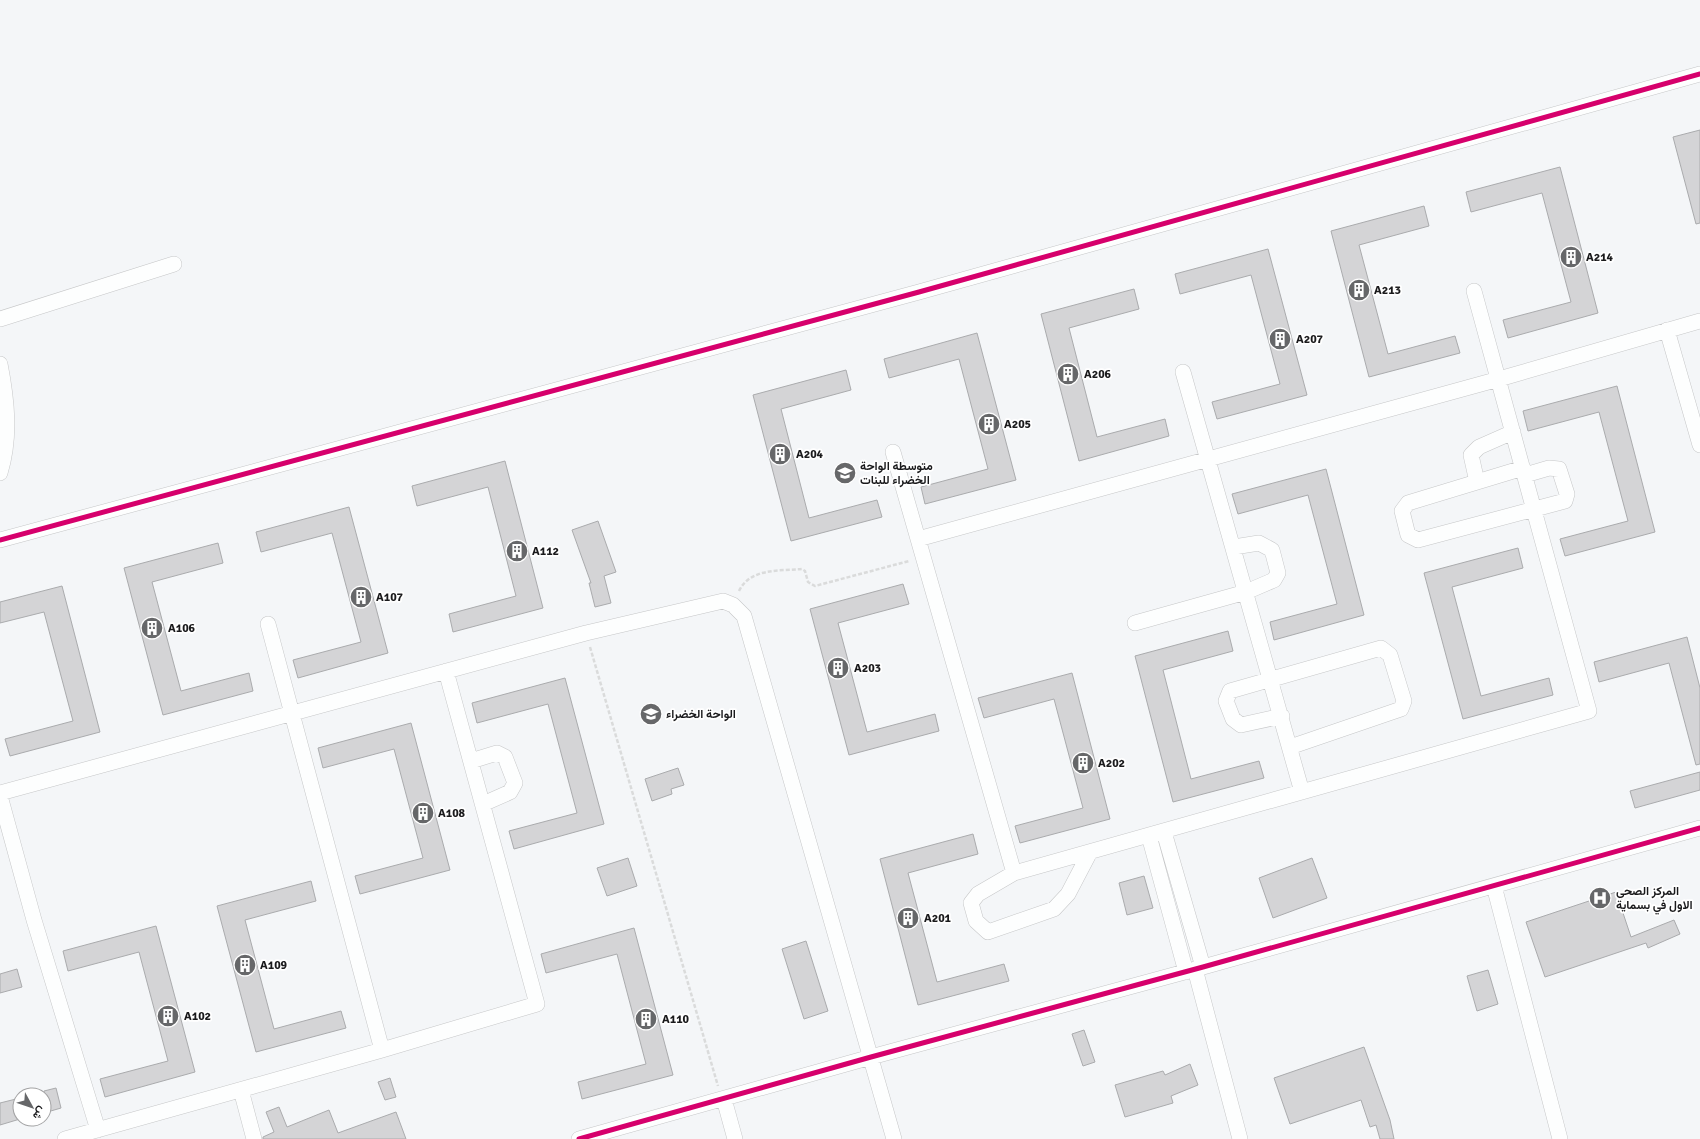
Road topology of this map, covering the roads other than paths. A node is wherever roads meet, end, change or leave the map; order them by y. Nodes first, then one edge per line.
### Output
1 (1700, 74) edge
2 (174, 264) dead end
3 (1474, 291) dead end
4 (0, 319) edge
5 (1700, 320) edge
6 (1667, 330) junction
7 (0, 364) edge
8 (1183, 372) dead end
9 (1499, 379) junction
10 (1513, 432) junction
11 (1700, 445) edge
12 (893, 452) dead end
13 (1209, 459) junction
14 (1524, 471) junction
15 (0, 473) edge
16 (1477, 482) junction
17 (1533, 508) junction
18 (918, 539) junction
19 (0, 540) edge
20 (1234, 547) junction
21 (1246, 592) junction
22 (1135, 623) dead end
23 (268, 624) dead end
24 (446, 671) junction
25 (1271, 680) junction
26 (292, 714) junction
27 (1282, 716) junction
28 (1290, 747) junction
29 (471, 761) junction
30 (1302, 792) junction
31 (0, 794) edge
32 (482, 804) junction
33 (1700, 828) edge
34 (1164, 832) junction
35 (1149, 836) junction
36 (1090, 852) junction
37 (1014, 873) junction
38 (1494, 886) junction
39 (1194, 969) junction
40 (382, 1050) junction
41 (871, 1057) junction
42 (241, 1090) junction
43 (724, 1099) junction
44 (98, 1130) junction
45 (65, 1139) edge
46 (254, 1139) edge
47 (579, 1139) edge
48 (734, 1139) edge
49 (894, 1139) edge
50 (1240, 1139) edge
51 (1560, 1139) edge

1 - 19 street
2 - 4 street
3 - 9 street
5 - 6 street
6 - 9 street
6 - 11 street
7 - 15 street
8 - 13 street
9 - 10 street
9 - 13 street
10 - 14 street
10 - 16 street
12 - 18 street
13 - 18 street
13 - 20 street
14 - 16 street
14 - 17 street
14 - 17 street
16 - 17 street
17 - 30 street
18 - 37 street
20 - 21 street
20 - 21 street
21 - 22 street
21 - 25 street
23 - 26 street
24 - 26 street
24 - 29 street
24 - 41 street
25 - 27 street
25 - 27 street
25 - 28 street
26 - 31 street
26 - 40 street
27 - 28 street
28 - 30 street
29 - 32 street
29 - 32 street
30 - 34 street
31 - 44 street
32 - 40 street
33 - 38 street
34 - 35 street
34 - 39 street
35 - 36 street
35 - 39 street
36 - 37 street
36 - 37 street
38 - 39 street
38 - 51 street
39 - 41 street
39 - 50 street
40 - 42 street
41 - 43 street
41 - 49 street
42 - 44 street
42 - 46 street
43 - 47 street
43 - 48 street
44 - 45 street

